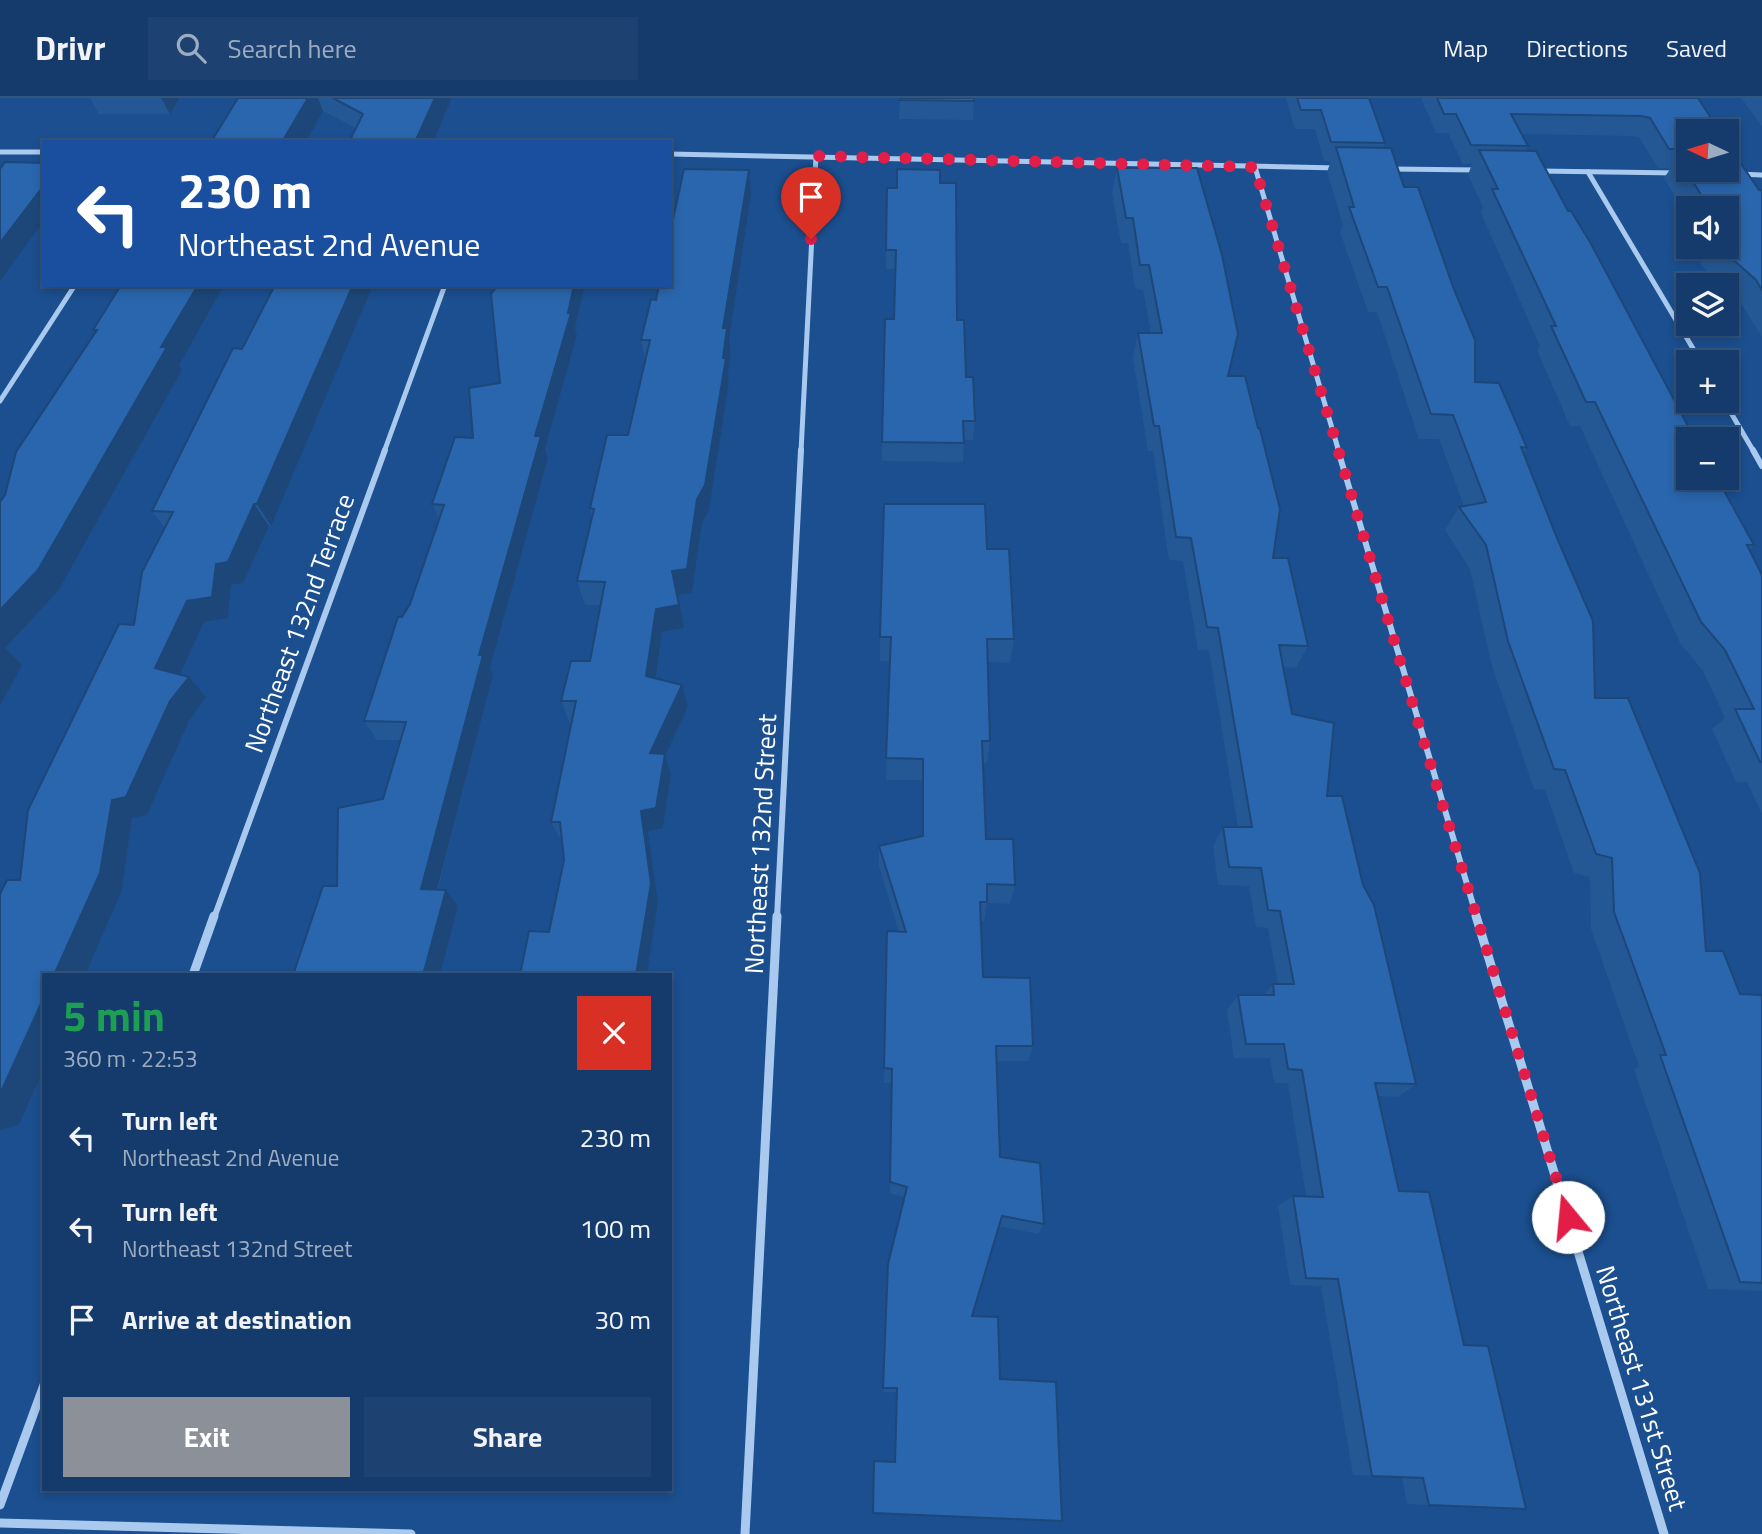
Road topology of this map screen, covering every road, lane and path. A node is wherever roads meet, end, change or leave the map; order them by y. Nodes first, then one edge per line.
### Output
1 (0, 152) edge
2 (42, 152) edge
3 (672, 154) edge
4 (816, 156) junction
5 (1255, 167) junction
6 (1345, 168) edge
7 (1385, 169) edge
8 (1480, 170) edge
9 (1534, 171) edge
10 (1588, 172) junction
11 (1676, 173) edge
12 (1740, 174) edge
13 (1762, 174) edge
14 (74, 287) edge
15 (444, 287) edge
16 (1694, 350) edge
17 (0, 401) edge
18 (1731, 413) edge
19 (1762, 466) edge
20 (195, 973) edge
21 (42, 1390) edge
22 (0, 1506) edge
23 (0, 1523) edge
24 (411, 1534) edge
25 (745, 1534) edge
26 (1664, 1534) edge

1 - 2 street
3 - 4 street
4 - 5 street
4 - 25 street, Northeast 132nd Street
5 - 6 street
5 - 26 street, Northeast 131st Street
7 - 8 street
9 - 10 street
10 - 11 street
10 - 16 street
12 - 13 street
14 - 17 street
15 - 20 street, Northeast 132nd Terrace
18 - 19 street
21 - 22 street
23 - 24 street

